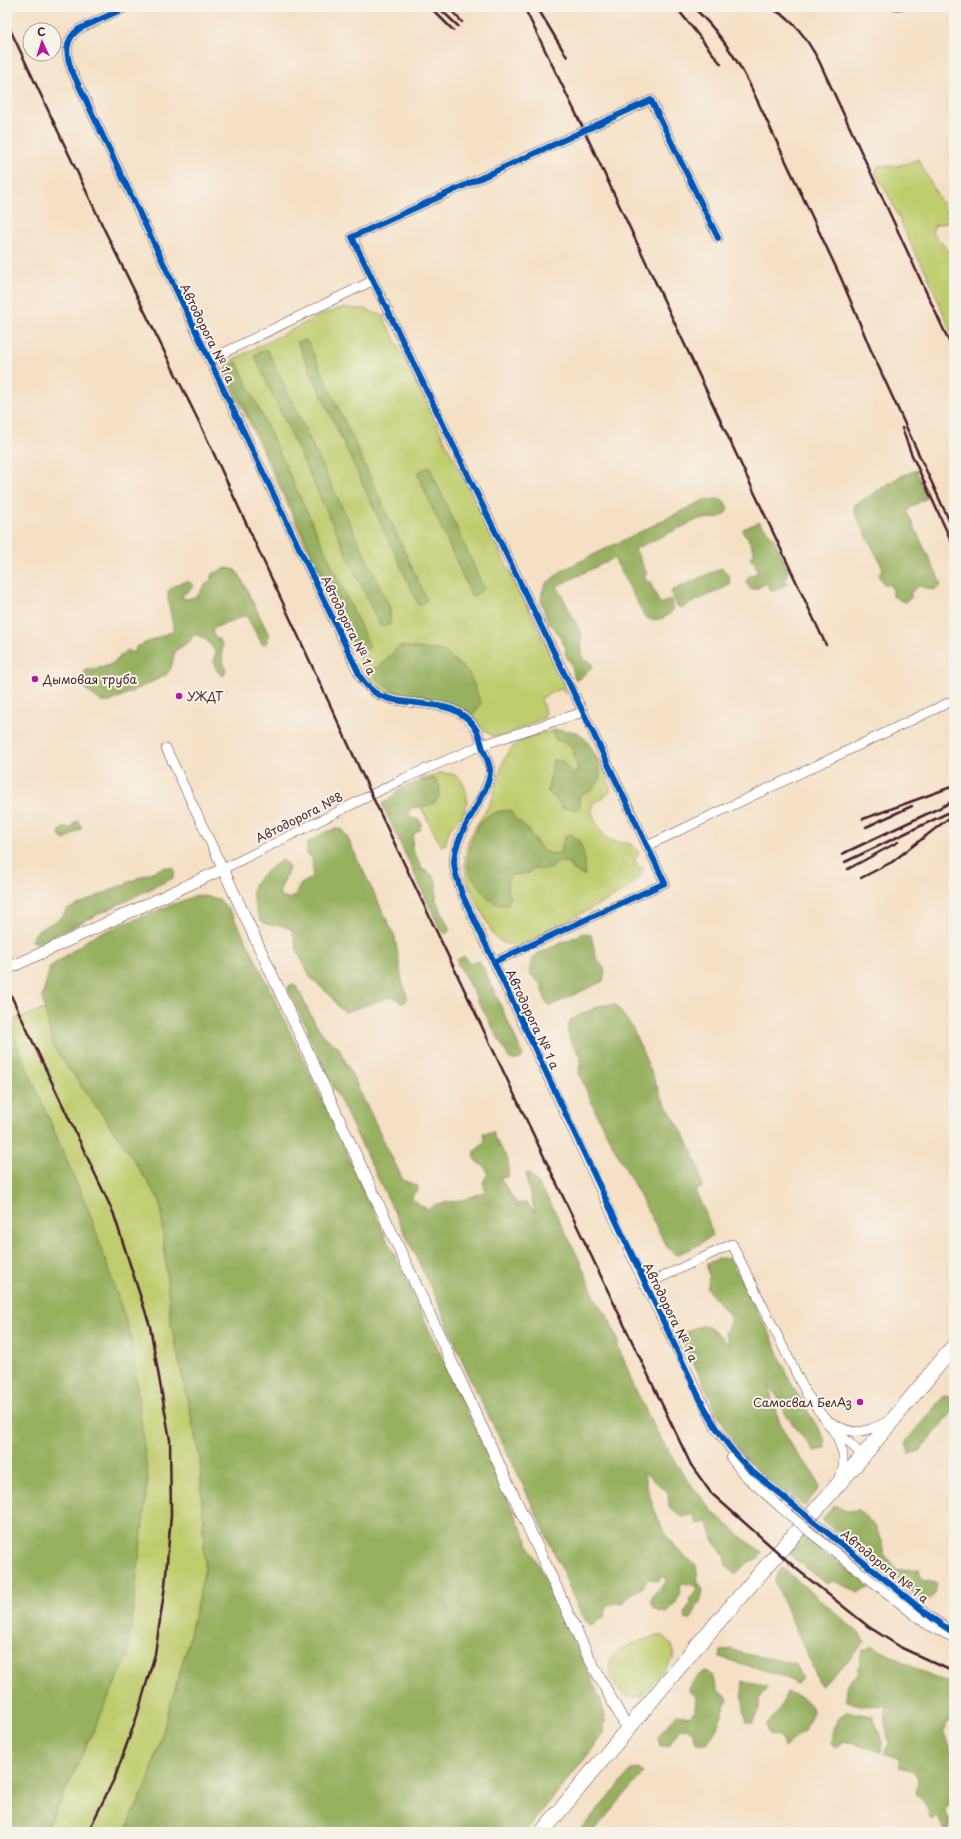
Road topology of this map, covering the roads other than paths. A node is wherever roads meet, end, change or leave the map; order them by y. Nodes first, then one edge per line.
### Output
1 (127, 7) edge
2 (718, 238) dead end
3 (372, 281) junction
4 (209, 360) junction
5 (954, 700) edge
6 (583, 712) junction
7 (482, 745) junction
8 (166, 748) dead end
9 (647, 846) junction
10 (223, 869) junction
11 (494, 962) junction
12 (7, 970) edge
13 (645, 1285) junction
14 (954, 1346) edge
15 (822, 1417) junction
16 (893, 1420) junction
17 (716, 1429) junction
18 (862, 1456) junction
19 (834, 1488) junction
20 (954, 1633) edge
21 (954, 1638) edge
22 (628, 1730) junction
23 (542, 1832) edge

1 - 4 street, Автодорога № 1 а
2 - 3 street
3 - 4 street
3 - 6 street
4 - 7 street, Автодорога № 1 а
5 - 9 street
6 - 7 street, Автодорога №8
6 - 9 street
7 - 10 street, Автодорога №8
7 - 11 street, Автодорога № 1 а
8 - 10 street
9 - 11 street
10 - 12 street, Автодорога №8
10 - 22 street
11 - 13 street, Автодорога № 1 а
13 - 15 street
13 - 17 street, Автодорога № 1 а
14 - 16 highway
15 - 16 street
15 - 18 street
15 - 19 street
16 - 18 highway
17 - 20 street, Автодорога № 1 а, bridge
17 - 21 street, bridge
18 - 19 highway
19 - 22 highway
22 - 23 highway

